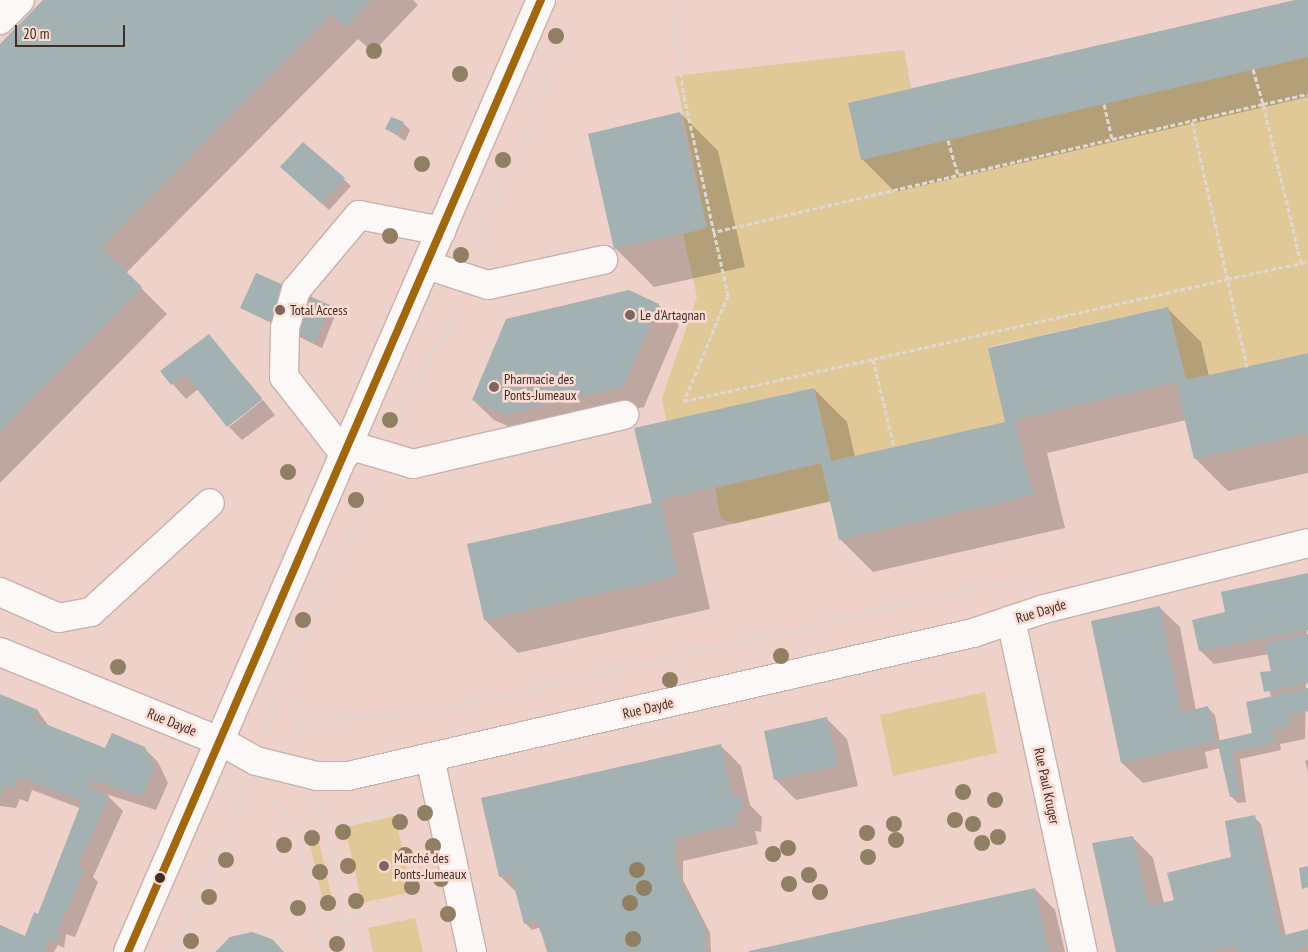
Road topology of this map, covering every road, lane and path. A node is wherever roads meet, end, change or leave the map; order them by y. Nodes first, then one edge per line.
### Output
1 (20, 0) edge
2 (540, 0) edge
3 (673, 13) dead end
4 (0, 20) edge
5 (1253, 69) dead end
6 (1308, 94) edge
7 (1104, 104) dead end
8 (1263, 104) junction
9 (1192, 121) junction
10 (948, 140) dead end
11 (1112, 140) junction
12 (958, 176) junction
13 (441, 231) junction
14 (714, 232) junction
15 (603, 260) dead end
16 (1308, 261) edge
17 (1301, 263) junction
18 (427, 265) junction
19 (1228, 279) junction
20 (873, 359) junction
21 (1247, 366) dead end
22 (624, 415) dead end
23 (894, 447) dead end
24 (347, 450) junction
25 (210, 503) dead end
26 (1308, 543) edge
27 (1040, 574) dead end
28 (0, 592) edge
29 (1011, 620) junction
30 (0, 652) edge
31 (279, 692) dead end
32 (310, 706) junction
33 (222, 742) junction
34 (430, 758) junction
35 (280, 769) junction
36 (410, 818) dead end
37 (425, 890) dead end
38 (459, 892) junction
39 (427, 900) junction
40 (428, 908) dead end
41 (346, 917) junction
42 (318, 924) junction
43 (128, 952) edge
44 (324, 952) edge
45 (353, 952) edge
46 (472, 952) edge
47 (1083, 952) edge

1 - 4 street
2 - 13 street
3 - 14 path
5 - 8 path
6 - 8 path
7 - 11 path
8 - 9 path
8 - 17 path
9 - 11 path
9 - 19 path
10 - 12 path
11 - 12 path
12 - 14 path
13 - 18 street
13 - 24 street
14 - 20 path
15 - 18 street
16 - 17 path
17 - 19 path
18 - 24 street
19 - 20 path
19 - 21 path
20 - 23 path
22 - 24 street
24 - 33 street
25 - 28 street
26 - 29 street, Rue Dayde
27 - 32 path
29 - 34 street, Rue Dayde
29 - 47 street, Rue Paul Kruger
30 - 33 street, Rue Dayde
31 - 32 path
32 - 35 path
33 - 35 street, Rue Dayde
33 - 43 street
34 - 35 street, Rue Dayde
34 - 38 street
35 - 42 path
36 - 41 path
37 - 39 path
38 - 39 path
38 - 46 street
39 - 40 path
39 - 41 path
41 - 42 path
41 - 45 path
42 - 44 path

